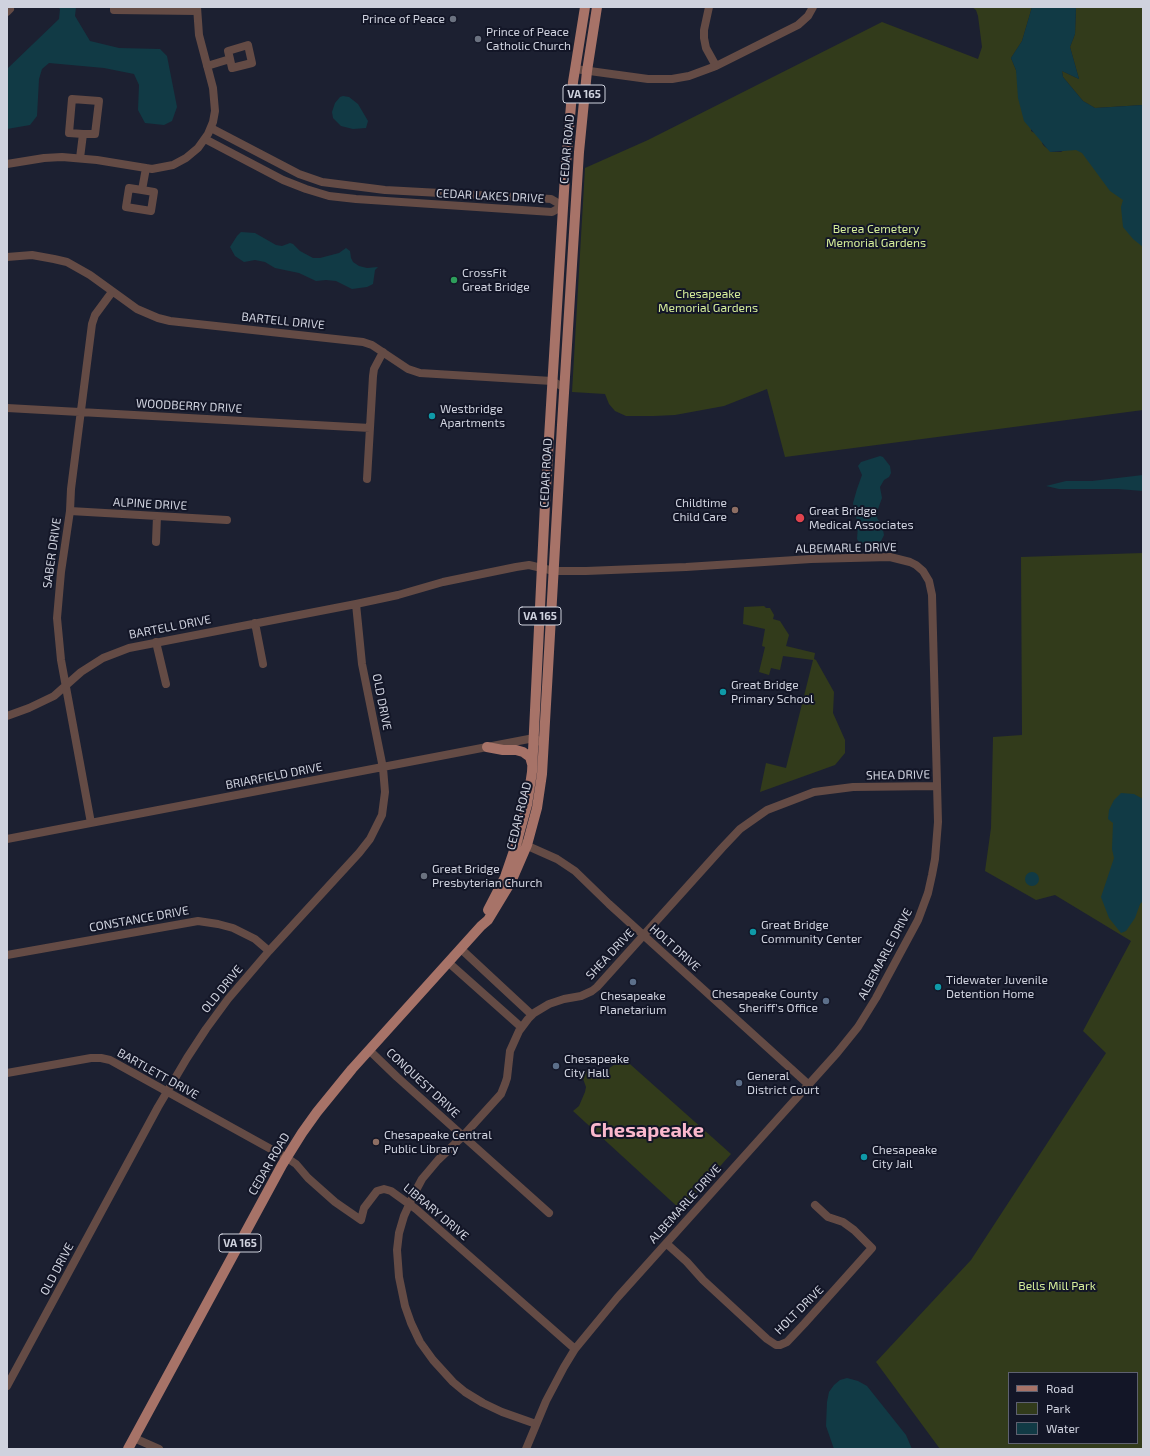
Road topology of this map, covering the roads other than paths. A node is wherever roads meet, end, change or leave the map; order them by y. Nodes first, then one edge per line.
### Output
1 (8, 7) edge
2 (114, 7) edge
3 (585, 7) edge
4 (597, 7) edge
5 (709, 7) edge
6 (813, 7) edge
7 (143, 9) edge
8 (197, 9) edge
9 (7, 12) edge
10 (230, 59) dead end
11 (207, 66) junction
12 (716, 66) junction
13 (575, 69) junction
14 (587, 71) junction
15 (211, 128) junction
16 (83, 134) junction
17 (205, 139) junction
18 (80, 158) junction
19 (7, 164) edge
20 (146, 168) junction
21 (577, 182) junction
22 (142, 190) dead end
23 (563, 206) junction
24 (7, 258) edge
25 (112, 292) junction
26 (570, 309) junction
27 (383, 352) junction
28 (552, 380) junction
29 (565, 388) junction
30 (7, 408) edge
31 (81, 412) junction
32 (370, 428) junction
33 (367, 479) dead end
34 (70, 511) junction
35 (157, 516) junction
36 (227, 520) dead end
37 (156, 542) dead end
38 (542, 567) junction
39 (554, 571) junction
40 (356, 604) junction
41 (255, 623) junction
42 (156, 642) junction
43 (263, 664) dead end
44 (166, 684) dead end
45 (66, 685) junction
46 (7, 716) edge
47 (534, 738) junction
48 (544, 744) junction
49 (487, 747) junction
50 (532, 764) junction
51 (383, 768) junction
52 (937, 786) junction
53 (91, 823) junction
54 (7, 839) edge
55 (517, 842) junction
56 (527, 845) junction
57 (481, 926) junction
58 (644, 935) junction
59 (461, 949) junction
60 (269, 950) junction
61 (7, 955) edge
62 (449, 963) junction
63 (532, 1015) junction
64 (521, 1028) junction
65 (369, 1050) junction
66 (7, 1073) edge
67 (809, 1084) junction
68 (167, 1092) junction
69 (463, 1136) junction
70 (287, 1158) junction
71 (408, 1204) junction
72 (815, 1205) dead end
73 (548, 1212) dead end
74 (667, 1244) junction
75 (575, 1349) junction
76 (7, 1386) edge
77 (536, 1424) junction
78 (134, 1438) junction
79 (128, 1449) edge
80 (159, 1449) edge
81 (526, 1449) edge

1 - 9 street
2 - 7 street
3 - 13 main road, CEDAR ROAD / VA 165
4 - 14 main road, CEDAR ROAD / VA 165
5 - 12 street
6 - 12 street
7 - 8 street
8 - 11 street
10 - 11 street
11 - 15 street
12 - 14 street
13 - 14 street
13 - 23 main road, CEDAR ROAD / VA 165
14 - 21 main road, CEDAR ROAD / VA 165
15 - 17 street
15 - 23 street, CEDAR LAKES DRIVE
16 - 16 street
16 - 18 street
17 - 20 street
17 - 23 street, CEDAR LAKES DRIVE
18 - 19 street
18 - 20 street
20 - 22 street
21 - 23 main road
21 - 26 main road, CEDAR ROAD / VA 165
23 - 26 main road
23 - 28 main road, CEDAR ROAD / VA 165
24 - 25 street, BARTELL DRIVE
25 - 27 street, BARTELL DRIVE
25 - 31 street, SABER DRIVE
26 - 29 main road, CEDAR ROAD / VA 165
27 - 28 street, BARTELL DRIVE
27 - 32 street
28 - 29 street, BARTELL DRIVE
28 - 38 main road, CEDAR ROAD / VA 165
29 - 39 main road, CEDAR ROAD / VA 165
30 - 31 street, WOODBERRY DRIVE
31 - 32 street, WOODBERRY DRIVE
31 - 34 street, SABER DRIVE
32 - 33 street
34 - 35 street, ALPINE DRIVE
34 - 45 street, SABER DRIVE
35 - 36 street, ALPINE DRIVE
35 - 37 street
38 - 39 street, ALBEMARLE DRIVE
38 - 40 street, BARTELL DRIVE
38 - 47 main road, CEDAR ROAD / VA 165
39 - 48 main road, CEDAR ROAD / VA 165
39 - 52 street, ALBEMARLE DRIVE
40 - 41 street, BARTELL DRIVE
40 - 51 street, OLD DRIVE
41 - 42 street, BARTELL DRIVE
41 - 43 street
42 - 44 street
42 - 45 street, BARTELL DRIVE
45 - 46 street, BARTELL DRIVE
45 - 53 street, SABER DRIVE
47 - 48 street
47 - 49 street, BRIARFIELD DRIVE
47 - 50 main road, CEDAR ROAD / VA 165
48 - 56 main road, CEDAR ROAD / VA 165
49 - 50 main road
49 - 51 street, BRIARFIELD DRIVE
50 - 55 main road, CEDAR ROAD / VA 165
51 - 53 street, BRIARFIELD DRIVE
51 - 60 street, OLD DRIVE
52 - 58 street, SHEA DRIVE
52 - 67 street, ALBEMARLE DRIVE
53 - 54 street, BRIARFIELD DRIVE
55 - 56 street, HOLT DRIVE
55 - 57 main road, CEDAR ROAD / VA 165
56 - 57 main road, CEDAR ROAD / VA 165
56 - 58 street, HOLT DRIVE
57 - 59 main road, CEDAR ROAD / VA 165
58 - 63 street, SHEA DRIVE
58 - 67 street, HOLT DRIVE
59 - 62 main road, CEDAR ROAD / VA 165
59 - 63 street
60 - 61 street, CONSTANCE DRIVE
60 - 68 street, OLD DRIVE
62 - 64 street
62 - 65 main road, CEDAR ROAD / VA 165
63 - 64 street, SHEA DRIVE
64 - 69 street, SHEA DRIVE
65 - 69 street, CONQUEST DRIVE
65 - 70 main road, CEDAR ROAD / VA 165
66 - 68 street, BARTLETT DRIVE
67 - 74 street, ALBEMARLE DRIVE
68 - 70 street, BARTLETT DRIVE
68 - 76 street, OLD DRIVE
69 - 71 street, SHEA DRIVE
69 - 73 street, CONQUEST DRIVE
70 - 71 street, LIBRARY DRIVE
70 - 78 main road, CEDAR ROAD / VA 165
71 - 75 street, LIBRARY DRIVE
71 - 77 street, SHEA DRIVE
72 - 74 street, HOLT DRIVE
74 - 75 street, ALBEMARLE DRIVE
75 - 77 street, ALBEMARLE DRIVE
77 - 81 street, ALBEMARLE DRIVE
78 - 79 main road, CEDAR ROAD / VA 165
78 - 80 street

